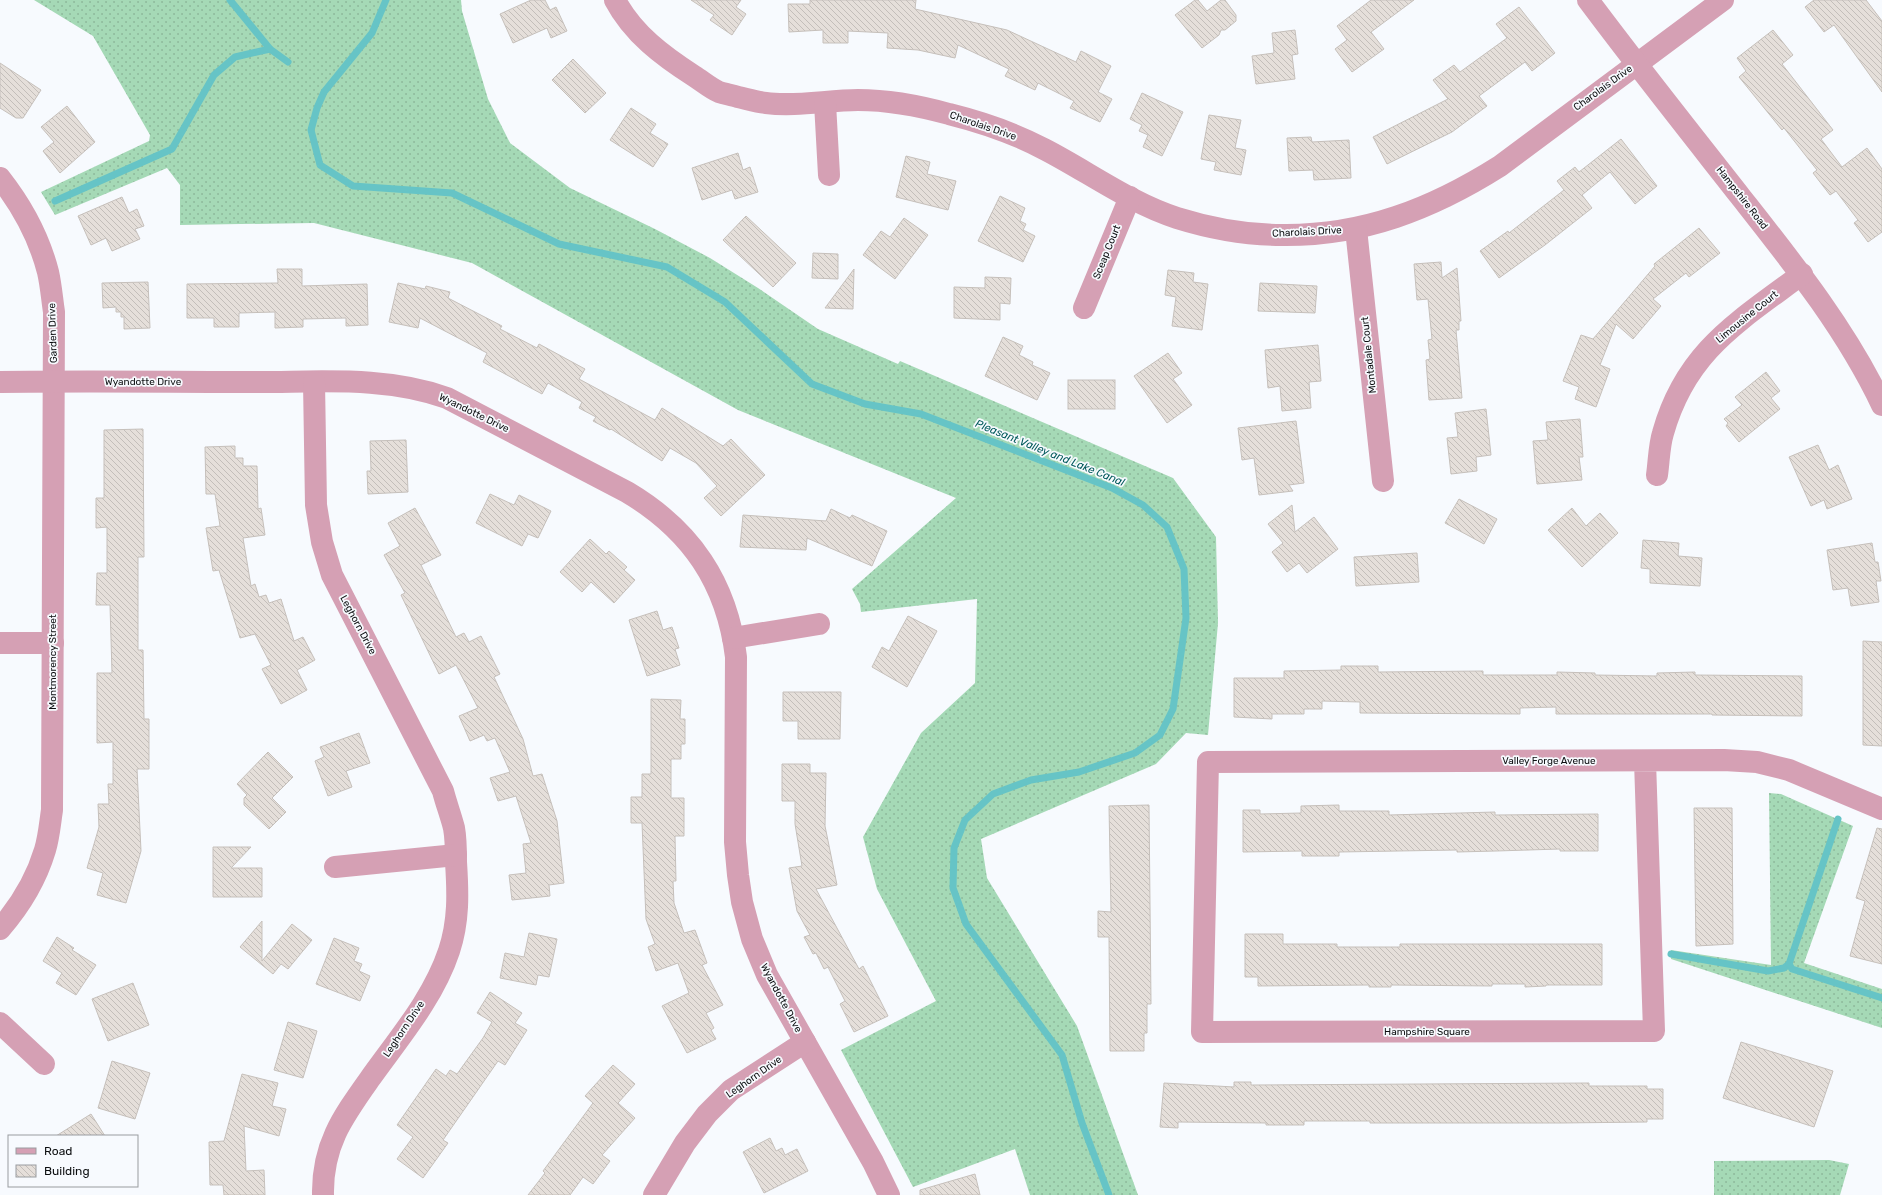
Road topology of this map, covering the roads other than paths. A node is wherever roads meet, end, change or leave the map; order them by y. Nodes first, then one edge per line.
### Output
1 (615, 0) edge
2 (1588, 0) edge
3 (1723, 0) edge
4 (1636, 64) junction
5 (825, 103) junction
6 (829, 175) dead end
7 (0, 178) edge
8 (1130, 197) junction
9 (1356, 229) junction
10 (1802, 274) junction
11 (1084, 308) dead end
12 (54, 381) junction
13 (0, 382) edge
14 (314, 382) junction
15 (1882, 405) edge
16 (1657, 475) dead end
17 (1383, 482) dead end
18 (819, 624) dead end
19 (733, 638) junction
20 (0, 643) edge
21 (53, 644) junction
22 (1645, 761) junction
23 (1208, 762) joint
24 (1882, 809) edge
25 (456, 855) junction
26 (335, 867) dead end
27 (0, 930) edge
28 (0, 1023) edge
29 (805, 1042) junction
30 (44, 1064) dead end
31 (323, 1195) edge
32 (654, 1195) edge
33 (889, 1195) edge

1 - 5 street, Charolais Drive
2 - 4 street, Hampshire Road
3 - 4 street, Charolais Drive
4 - 9 street, Charolais Drive
4 - 10 street, Hampshire Road
5 - 6 street
5 - 8 street, Charolais Drive
7 - 12 street, Garden Drive
8 - 9 street, Charolais Drive
8 - 11 street, Sceap Court
9 - 17 street, Montadale Court
10 - 15 street, Hampshire Road
10 - 16 street, Limousine Court
12 - 13 street, Wyandotte Drive
12 - 14 street, Wyandotte Drive
12 - 21 street, Montmorency Street
14 - 19 street, Wyandotte Drive
14 - 25 street, Leghorn Drive
18 - 19 street
19 - 29 street, Wyandotte Drive
20 - 21 street
21 - 27 street, Montmorency Street
22 - 23 street, Valley Forge Avenue
22 - 23 street, Hampshire Square
22 - 24 street, Valley Forge Avenue
25 - 26 street
25 - 31 street, Leghorn Drive
28 - 30 street
29 - 32 street, Leghorn Drive
29 - 33 street, Wyandotte Drive

